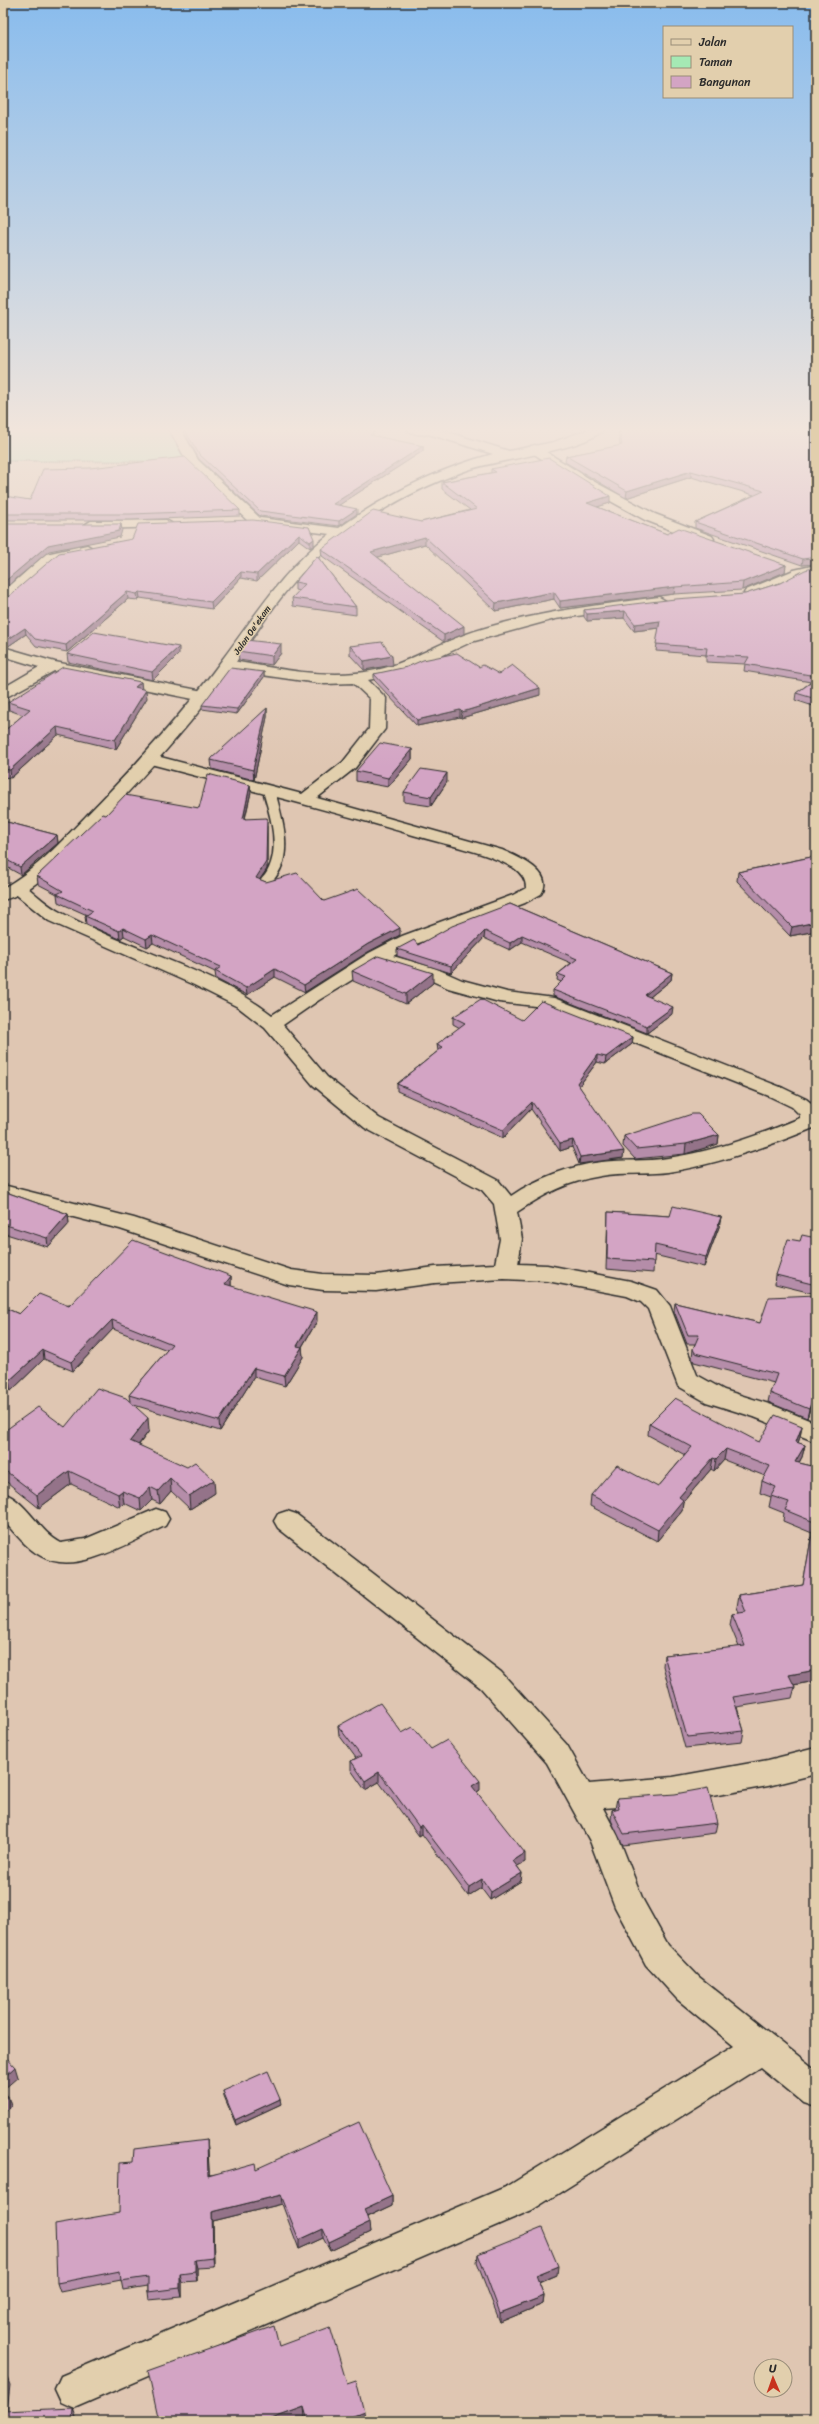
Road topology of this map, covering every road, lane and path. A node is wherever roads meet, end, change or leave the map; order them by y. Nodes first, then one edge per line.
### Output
1 (328, 542) edge
2 (715, 542) edge
3 (723, 545) edge
4 (101, 547) edge
5 (787, 566) edge
6 (816, 569) edge
7 (801, 571) junction
8 (738, 596) edge
9 (3, 599) edge
10 (674, 600) edge
11 (3, 651) edge
12 (227, 665) junction
13 (52, 666) junction
14 (357, 678) junction
15 (3, 694) edge
16 (203, 696) junction
17 (150, 759) junction
18 (269, 791) junction
19 (304, 800) junction
20 (263, 884) edge
21 (10, 891) edge
22 (376, 957) junction
23 (272, 1024) junction
24 (3, 1192) edge
25 (506, 1209) junction
26 (504, 1271) junction
27 (816, 1433) edge
28 (3, 1503) edge
29 (156, 1519) dead end
30 (287, 1521) dead end
31 (816, 1761) edge
32 (582, 1797) junction
33 (760, 2048) junction
34 (816, 2092) edge
35 (74, 2389) dead end

1 - 12 street, Jalan Oe'ekam
2 - 3 street
4 - 9 street
5 - 7 street
6 - 7 street
7 - 8 street
10 - 14 street
11 - 13 street
12 - 14 street
12 - 16 street, Jalan Oe'ekam
13 - 15 street
13 - 16 street
14 - 19 street
16 - 17 street, Jalan Oe'ekam
17 - 18 street
17 - 21 street, Jalan Oe'ekam
18 - 19 street
18 - 20 lane
19 - 22 street
21 - 23 street
22 - 23 street
22 - 25 street
23 - 25 street
24 - 26 street
25 - 26 street
26 - 27 street
28 - 29 street
30 - 32 street
31 - 32 street
32 - 33 street
33 - 34 street
33 - 35 street

